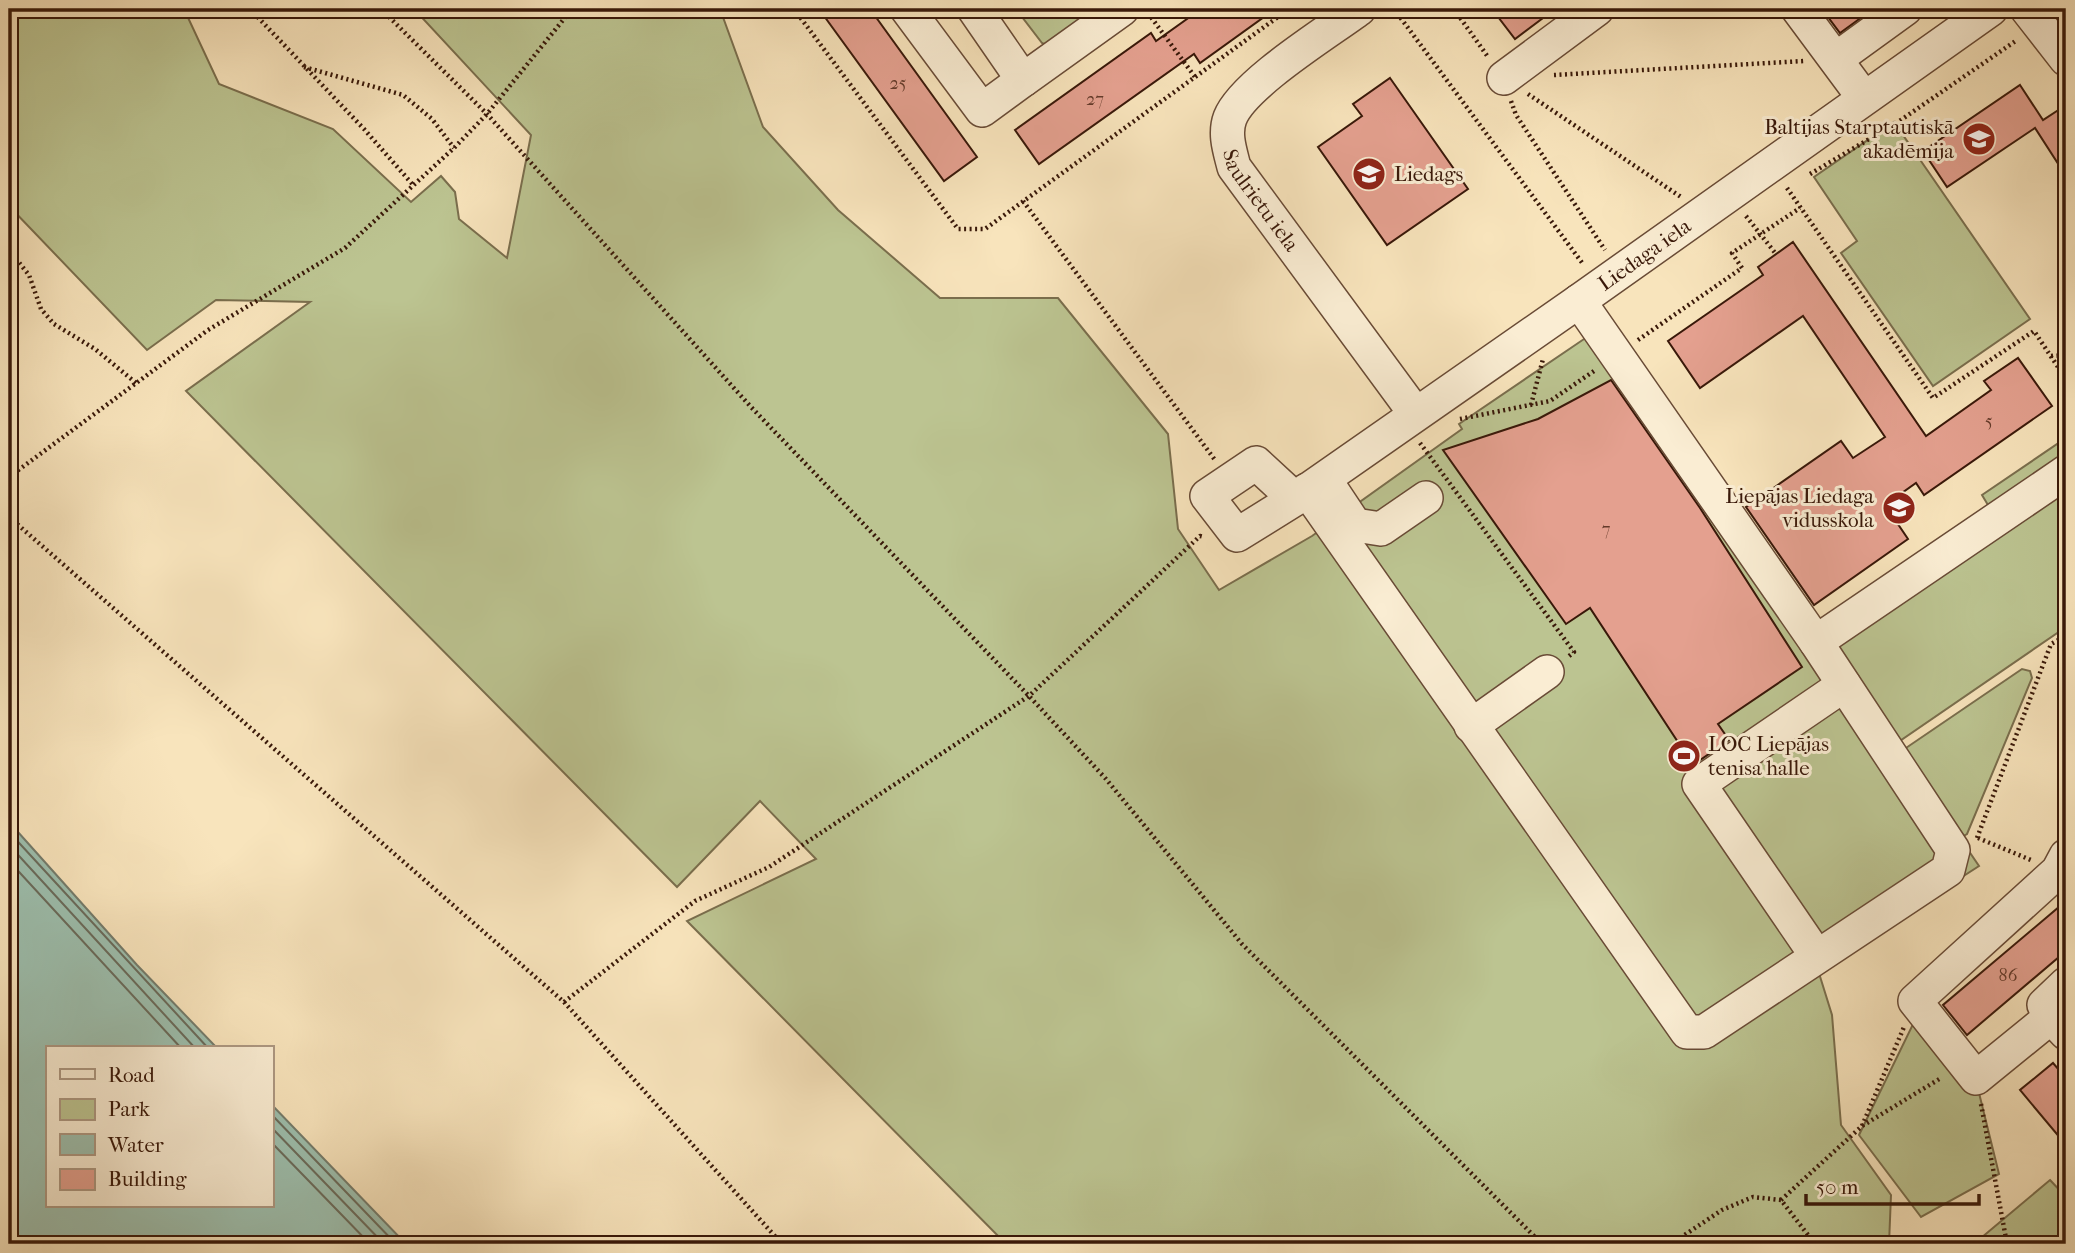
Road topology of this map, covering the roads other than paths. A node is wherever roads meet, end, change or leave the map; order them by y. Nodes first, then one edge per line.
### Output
1 (907, 9) edge
2 (974, 9) edge
3 (1122, 9) edge
4 (1359, 9) edge
5 (1597, 9) edge
6 (1798, 9) edge
7 (1905, 9) edge
8 (1992, 9) edge
9 (1836, 59) junction
10 (1504, 78) road end
11 (1023, 80) junction
12 (1864, 99) junction
13 (1579, 301) junction
14 (1417, 427) junction
15 (2066, 472) edge
16 (1308, 489) junction
17 (1426, 498) dead end
18 (1816, 642) junction
19 (1547, 672) road end
20 (1844, 685) junction
21 (1471, 726) junction
22 (2063, 869) edge
23 (1816, 955) junction
24 (2066, 984) edge
25 (2059, 1025) edge

1 - 11 street
2 - 11 street
3 - 11 street
4 - 14 street, Saulrietu iela
5 - 10 street
6 - 9 street
7 - 9 street
8 - 12 street, Liedaga iela
9 - 12 street
12 - 13 street, Liedaga iela
13 - 14 street, Liedaga iela
13 - 18 street
14 - 16 street, Liedaga iela
15 - 18 street
16 - 16 street, Liedaga iela
16 - 17 street
16 - 21 street
18 - 20 street
19 - 21 street
20 - 23 street
20 - 23 street
21 - 23 street
22 - 25 street
24 - 25 street

